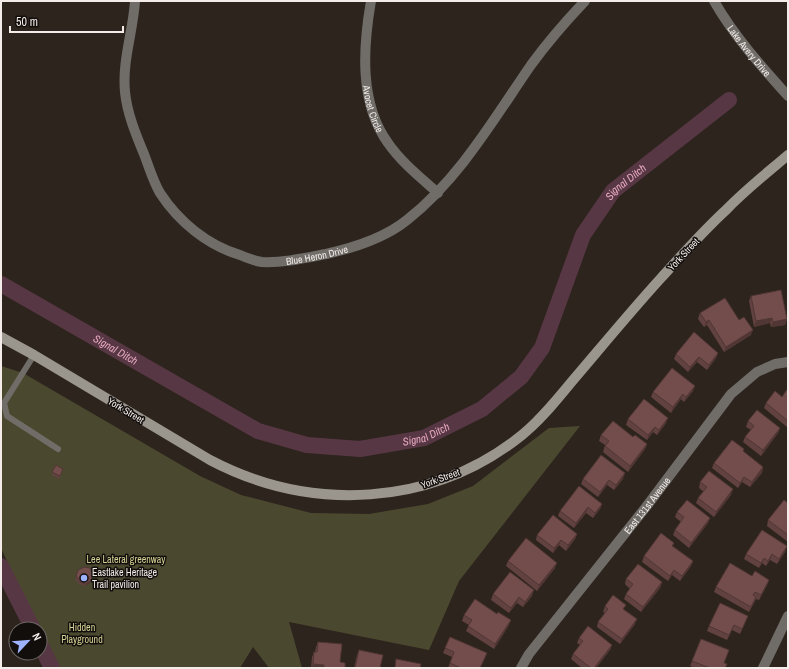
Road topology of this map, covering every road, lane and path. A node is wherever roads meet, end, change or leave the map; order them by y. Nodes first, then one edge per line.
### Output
1 (135, 1) edge
2 (371, 1) edge
3 (585, 1) edge
4 (714, 1) edge
5 (788, 96) edge
6 (788, 155) edge
7 (438, 193) junction
8 (1, 337) edge
9 (34, 355) junction
10 (788, 362) edge
11 (58, 449) dead end
12 (788, 616) edge
13 (521, 668) edge
14 (763, 668) edge

1 - 7 street, Blue Heron Drive
2 - 7 street, Avocet Circle
3 - 7 street, Blue Heron Drive
4 - 5 street, Lake Avery Drive
6 - 9 street, York Street
8 - 9 street, York Street
9 - 11 lane
10 - 13 street, East 131st Avenue
12 - 14 street

